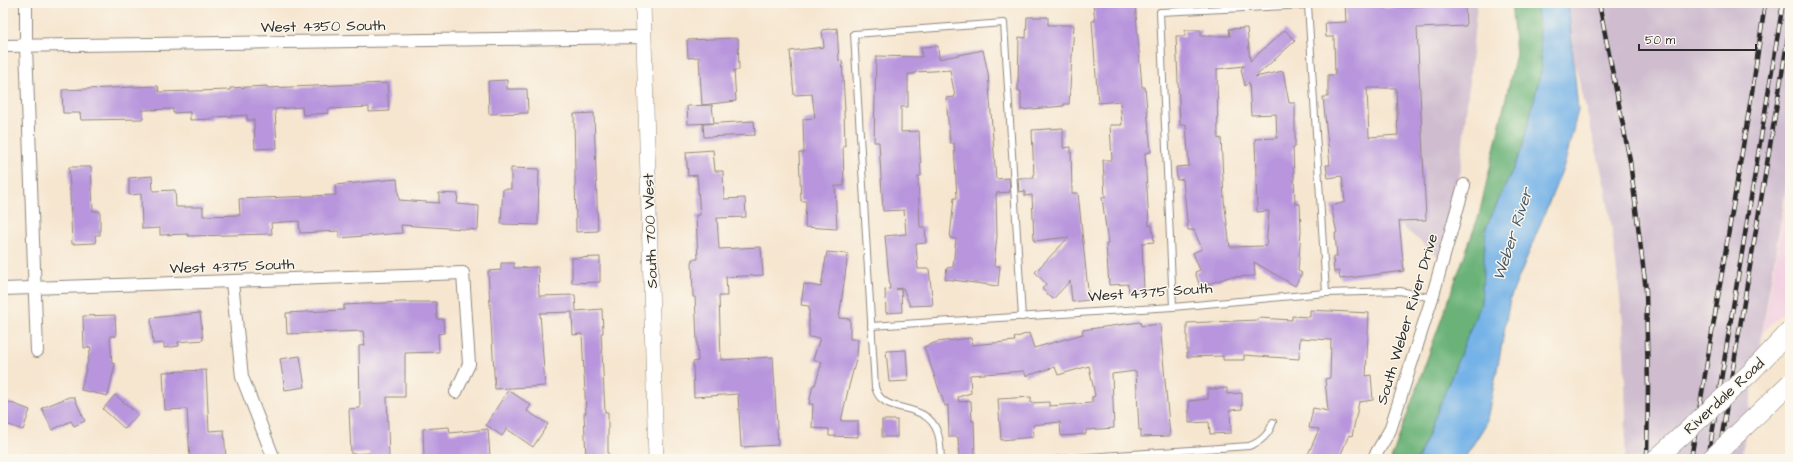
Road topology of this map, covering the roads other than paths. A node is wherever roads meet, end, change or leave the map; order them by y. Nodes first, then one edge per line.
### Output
1 (26, 3) edge
2 (643, 3) edge
3 (644, 38) junction
4 (3, 46) edge
5 (26, 46) junction
6 (1464, 185) dead end
7 (232, 282) junction
8 (3, 289) edge
9 (35, 289) junction
10 (1326, 294) junction
11 (1432, 298) junction
12 (1173, 307) junction
13 (1022, 317) junction
14 (871, 326) junction
15 (1790, 331) edge
16 (37, 351) dead end
17 (1790, 383) edge
18 (456, 392) dead end
19 (1273, 422) dead end
20 (274, 459) edge
21 (656, 459) edge
22 (941, 459) edge
23 (1059, 459) edge
24 (1373, 459) edge
25 (1656, 459) edge
26 (1711, 459) edge

1 - 5 street
2 - 3 street, South 700 West
3 - 5 street, West 4350 South
3 - 21 street, South 700 West
4 - 5 street, West 4350 South
5 - 9 street
6 - 11 street, South Weber River Drive
7 - 9 street, West 4375 South
7 - 18 street, West 4375 South
7 - 20 street
8 - 9 street, West 4375 South
9 - 16 street
10 - 11 lane, West 4375 South
10 - 12 lane, West 4375 South
10 - 12 lane
11 - 24 street, South Weber River Drive
12 - 13 lane, West 4375 South
13 - 14 lane, West 4375 South
13 - 14 lane
14 - 22 lane
15 - 25 main road, Riverdale Road, bridge
17 - 26 main road, bridge
19 - 23 lane

